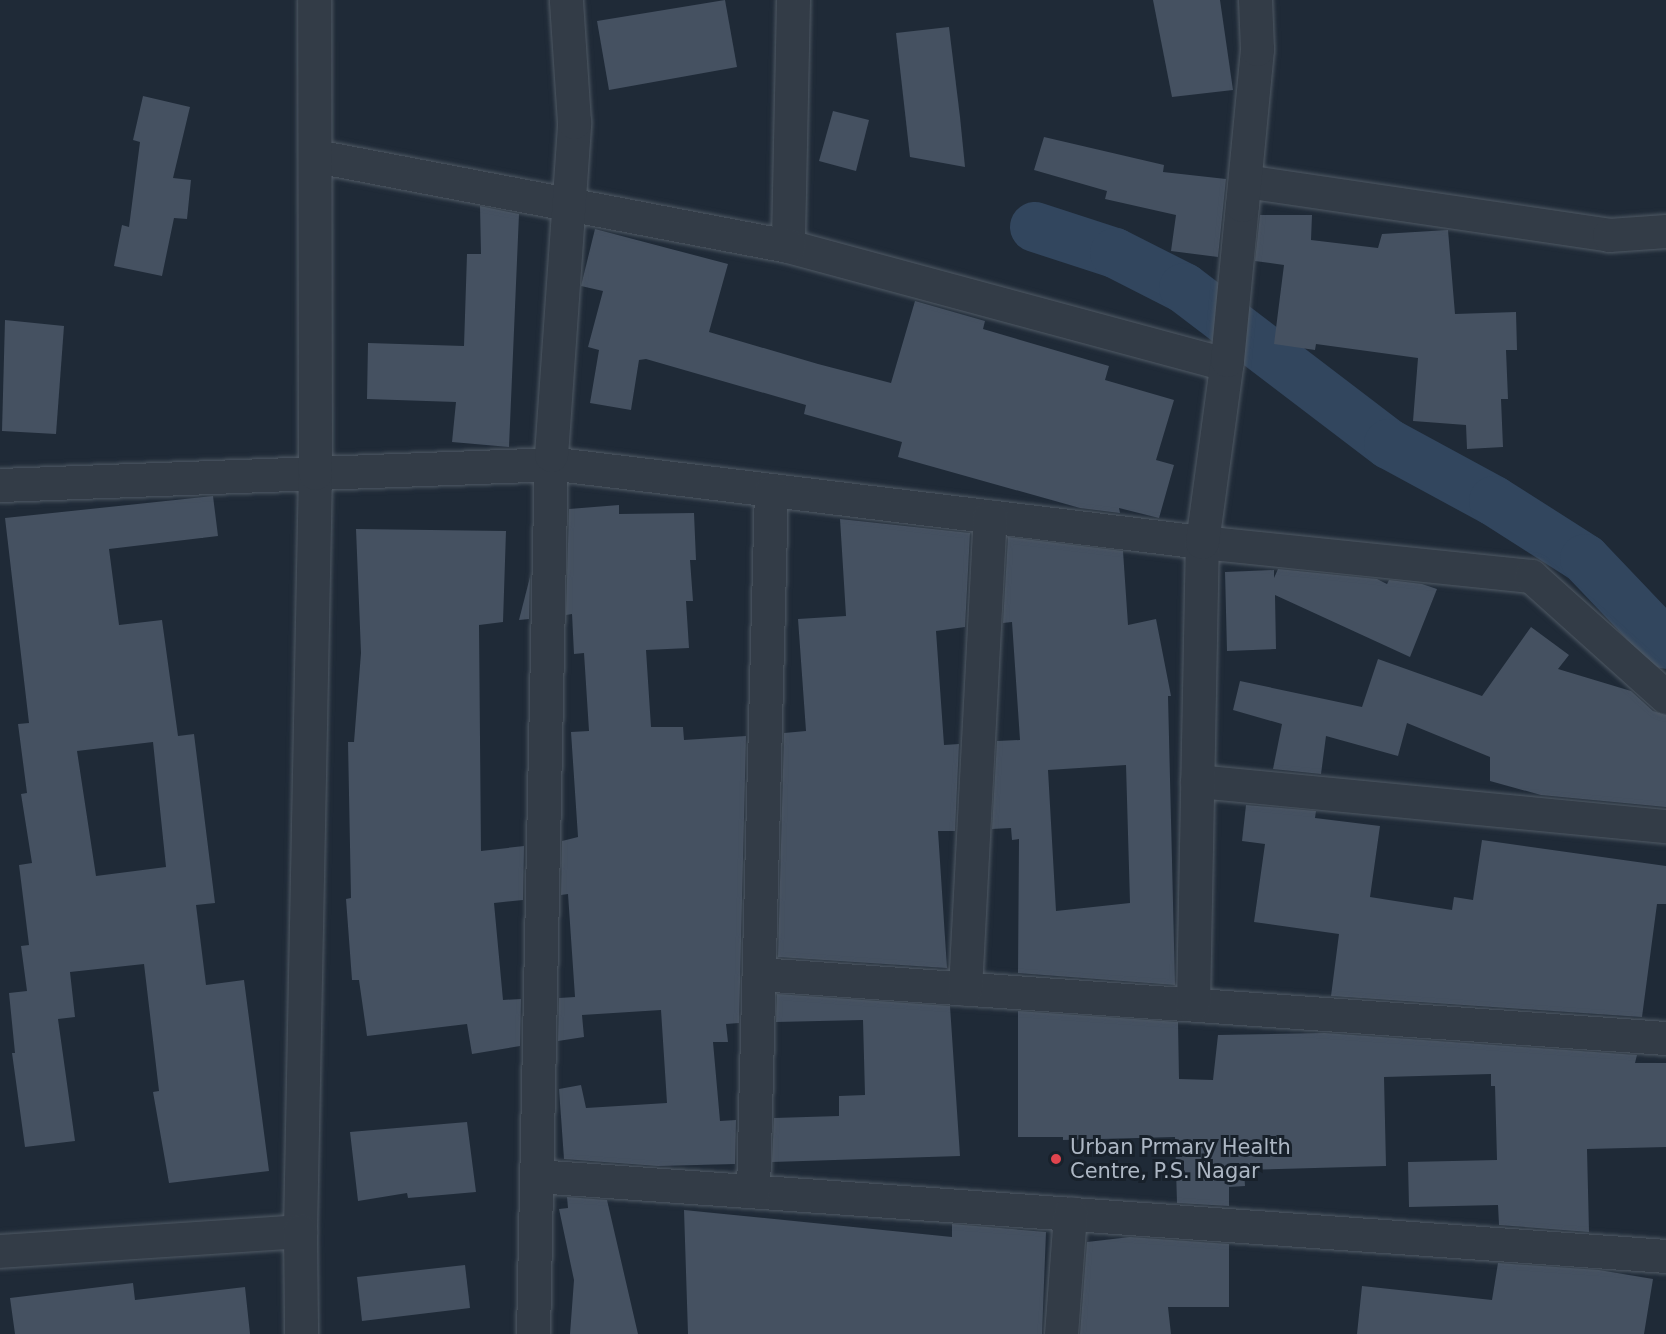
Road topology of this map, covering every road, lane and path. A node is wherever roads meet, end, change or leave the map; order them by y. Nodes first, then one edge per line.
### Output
1 (314, 0) edge
2 (566, 0) edge
3 (793, 0) edge
4 (1255, 0) edge
5 (316, 156) junction
6 (1244, 193) junction
7 (568, 204) junction
8 (1666, 231) edge
9 (788, 246) junction
10 (1227, 362) junction
11 (550, 465) junction
12 (315, 473) junction
13 (0, 485) edge
14 (771, 491) junction
15 (990, 517) junction
16 (1202, 542) junction
17 (1666, 697) edge
18 (1197, 781) junction
19 (1666, 826) edge
20 (759, 974) junction
21 (965, 989) junction
22 (1193, 1004) junction
23 (1666, 1038) edge
24 (536, 1176) junction
25 (753, 1191) junction
26 (1070, 1212) junction
27 (300, 1231) junction
28 (0, 1251) edge
29 (1666, 1256) edge
30 (301, 1334) edge
31 (533, 1334) edge
32 (1061, 1334) edge

1 - 5 street
2 - 7 street
3 - 9 street
4 - 6 street
5 - 7 street
5 - 12 street
6 - 8 street
6 - 10 street
7 - 9 street
7 - 11 street
9 - 10 street
10 - 16 street
11 - 12 street
11 - 14 street
11 - 24 street
12 - 13 street
12 - 27 street
14 - 15 street
14 - 20 street
15 - 16 street
15 - 21 street
16 - 17 street
16 - 18 street
18 - 19 street
18 - 22 street
20 - 21 street
20 - 25 street
21 - 22 street
22 - 23 street
24 - 25 street
24 - 31 street
25 - 26 street
26 - 29 street
26 - 32 street
27 - 28 street
27 - 30 street

